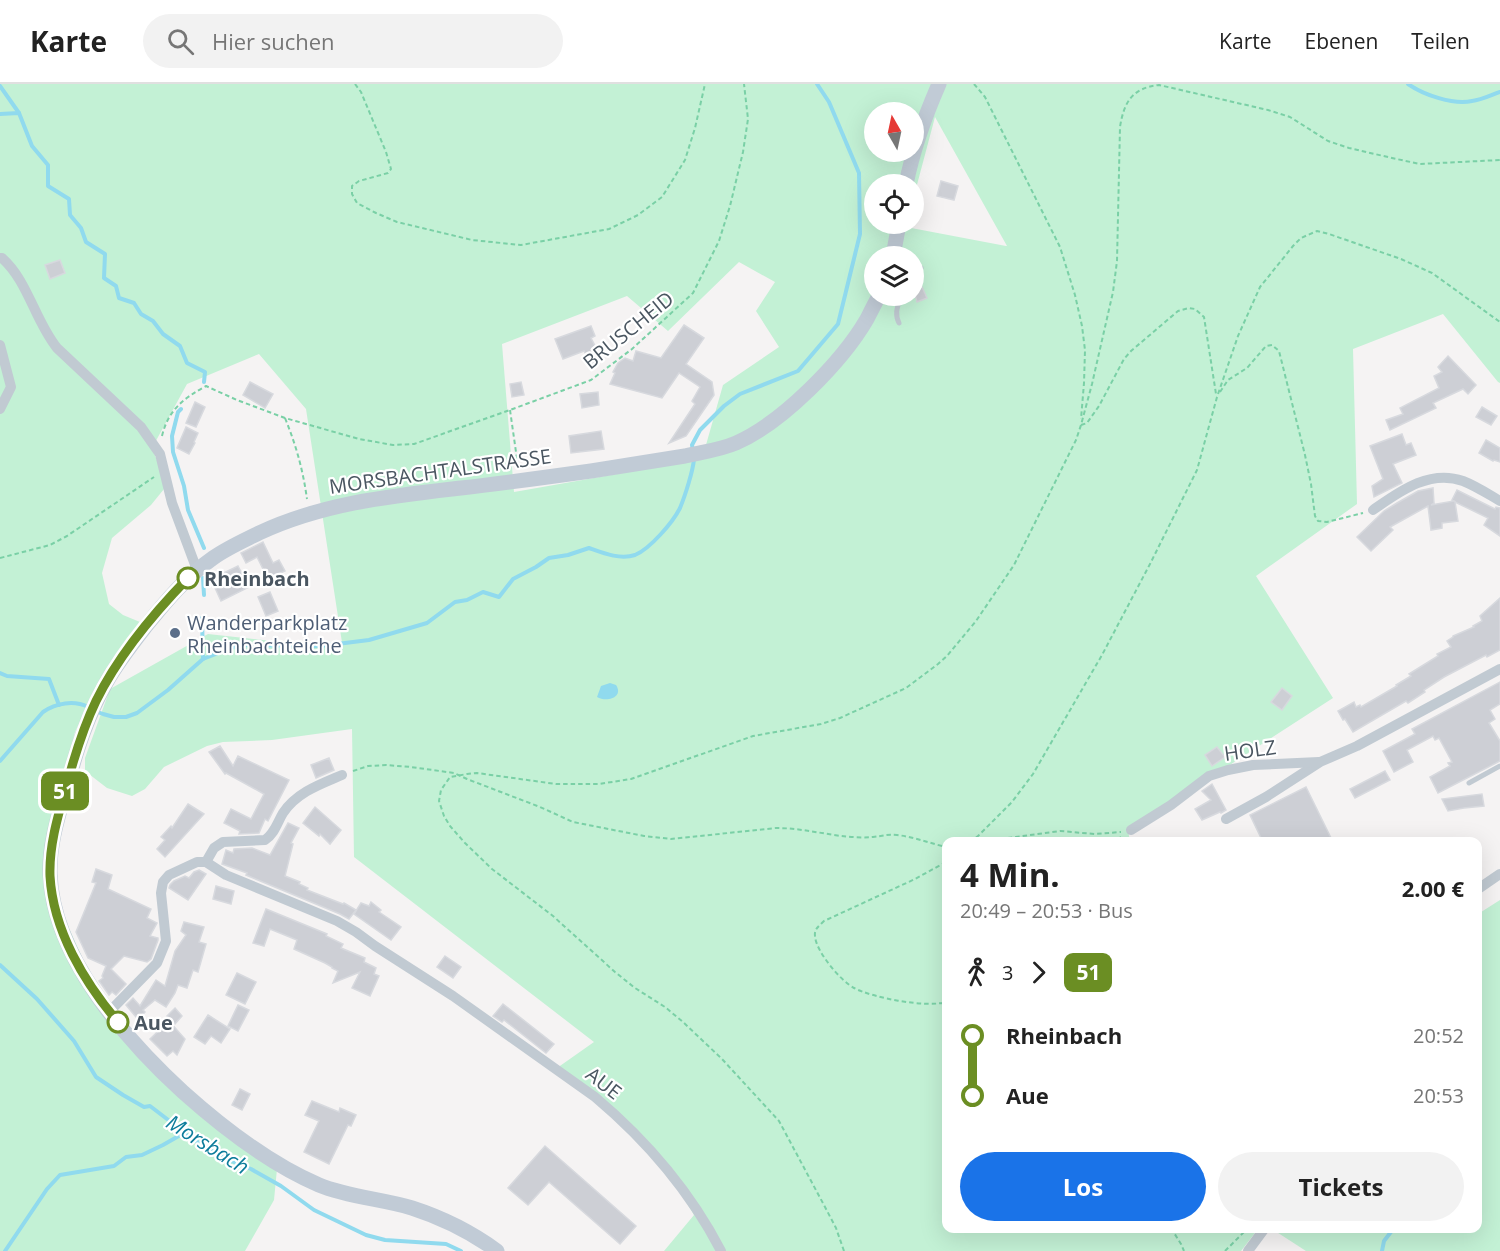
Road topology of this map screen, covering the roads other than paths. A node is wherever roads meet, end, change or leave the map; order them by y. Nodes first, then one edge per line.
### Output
1 (939, 84) edge
2 (908, 174) edge
3 (0, 258) edge
4 (874, 306) edge
5 (898, 306) edge
6 (898, 323) dead end
7 (0, 345) edge
8 (0, 409) edge
9 (1500, 501) edge
10 (1373, 510) road end
11 (197, 570) junction
12 (1500, 669) edge
13 (1320, 762) junction
14 (1500, 766) edge
15 (342, 775) road end
16 (1470, 783) dead end
17 (1226, 819) dead end
18 (1131, 830) road end
19 (206, 862) junction
20 (1500, 874) edge
21 (1482, 886) edge
22 (109, 1012) junction
23 (1261, 1233) edge
24 (497, 1251) edge
25 (721, 1251) edge
26 (1248, 1251) edge

1 - 2 main road
3 - 11 street
4 - 11 main road, MORSBACHTALSTRASSE
5 - 6 lane
7 - 8 street
9 - 10 street
11 - 22 main road, MORSBACHTALSTRASSE
12 - 13 street, HOLZ
13 - 17 street, HOLZ
13 - 18 street, HOLZ
14 - 16 lane
15 - 19 street
19 - 22 street
19 - 25 street, AUE
20 - 21 street
22 - 24 main road, MORSBACHTALSTRASSE
23 - 26 street

